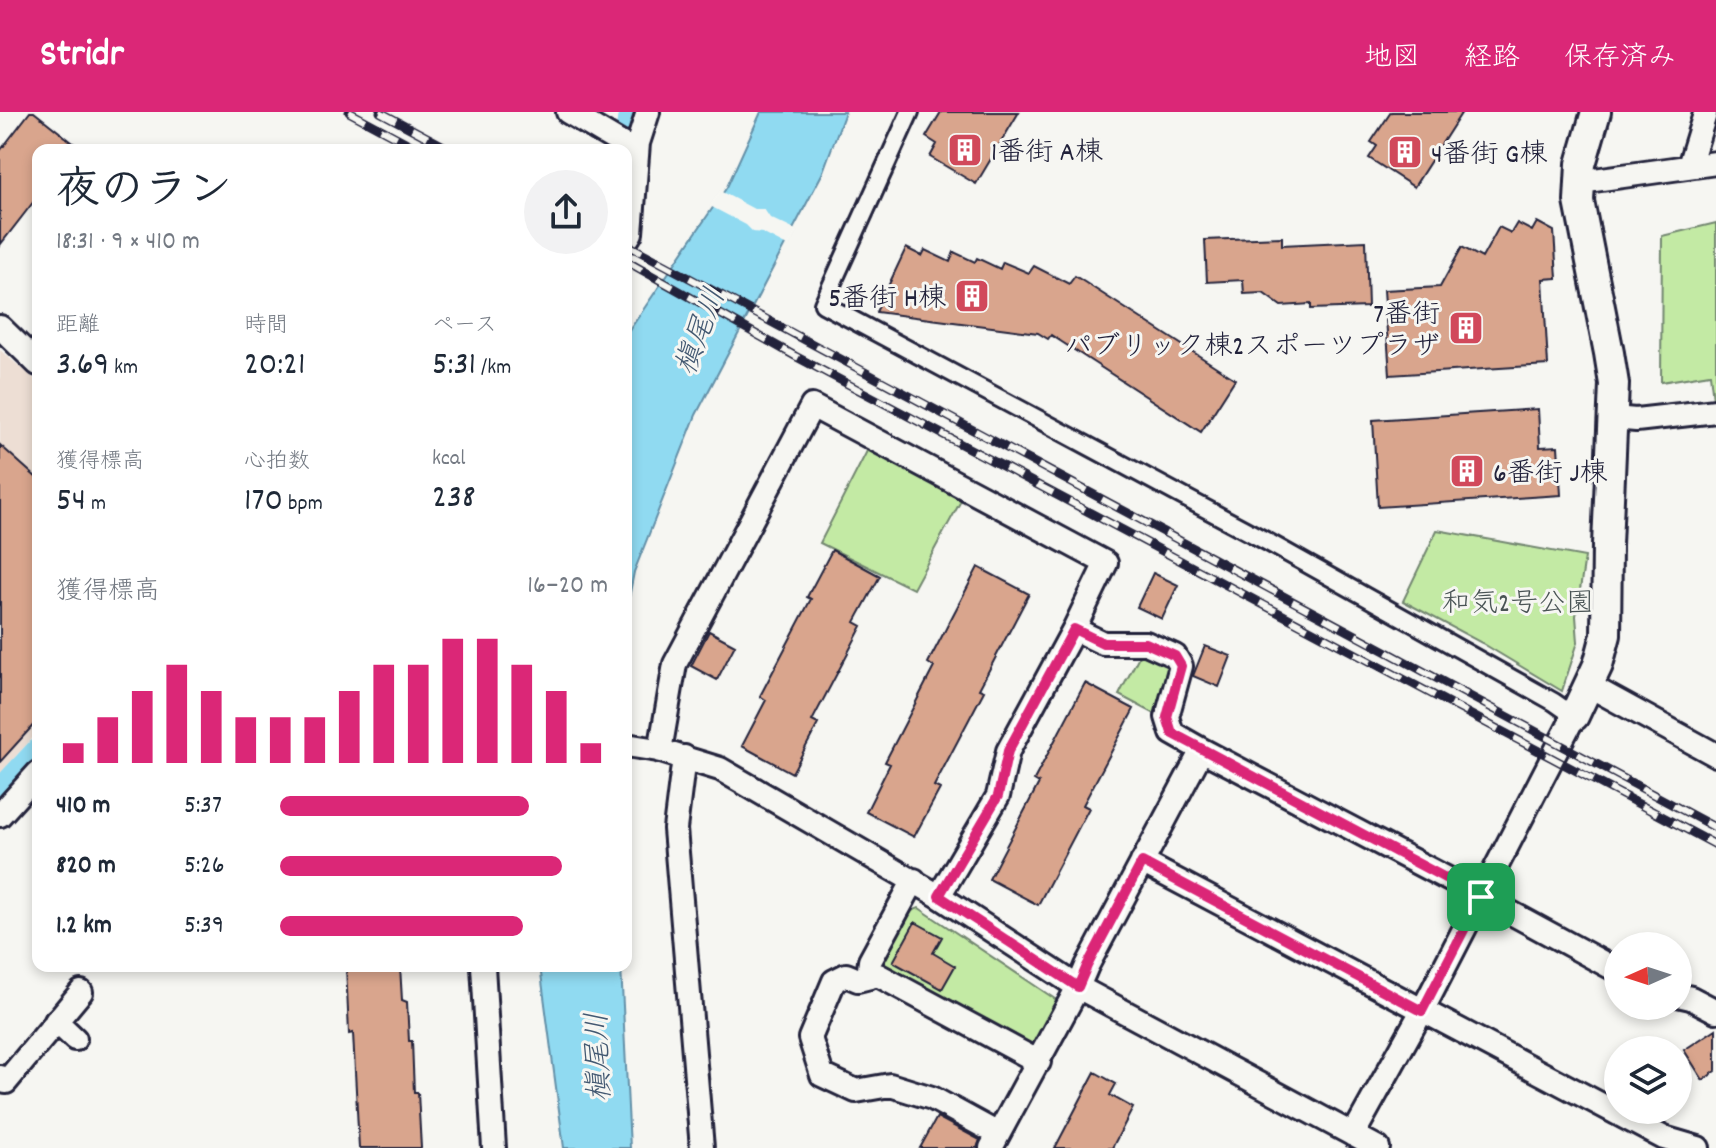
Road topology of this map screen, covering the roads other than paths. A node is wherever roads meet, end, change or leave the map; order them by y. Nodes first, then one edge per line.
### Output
1 (568, 112) edge
2 (648, 112) edge
3 (910, 112) edge
4 (1596, 112) edge
5 (1705, 114) dead end
6 (624, 144) edge
7 (632, 146) edge
8 (1716, 163) edge
9 (1689, 166) junction
10 (1580, 182) junction
11 (0, 327) edge
12 (32, 358) edge
13 (1716, 411) edge
14 (1613, 418) junction
15 (1074, 629) junction
16 (1588, 685) junction
17 (1574, 716) junction
18 (632, 746) edge
19 (1202, 750) junction
20 (659, 751) junction
21 (1716, 755) edge
22 (684, 757) junction
23 (32, 780) edge
24 (0, 815) edge
25 (1142, 862) junction
26 (914, 880) junction
27 (939, 896) junction
28 (1481, 897) junction
29 (1604, 963) edge
30 (483, 972) edge
31 (868, 977) junction
32 (1078, 987) junction
33 (81, 992) dead end
34 (1692, 999) edge
35 (1422, 1011) junction
36 (1716, 1011) edge
37 (56, 1021) junction
38 (75, 1039) dead end
39 (1039, 1062) junction
40 (0, 1077) edge
41 (1353, 1135) junction
42 (994, 1141) edge
43 (494, 1148) edge
44 (702, 1148) edge
45 (1378, 1148) edge
46 (1698, 1148) edge

1 - 6 street
2 - 7 street
3 - 17 street
4 - 10 street
5 - 9 street
8 - 9 street
9 - 10 street
10 - 14 street
11 - 12 street
13 - 14 street
14 - 16 street
15 - 19 street
15 - 20 street
15 - 27 street
16 - 17 street
16 - 21 street
17 - 28 street
18 - 20 street
19 - 25 street
19 - 28 street
20 - 22 street
22 - 26 street
22 - 44 street
23 - 24 street
25 - 32 street
25 - 35 street
26 - 27 street
26 - 31 street
27 - 32 street
28 - 29 street
28 - 35 street
30 - 43 street
31 - 39 street
31 - 42 street
32 - 39 street
32 - 41 street
33 - 37 street
34 - 36 street
35 - 41 street
35 - 46 street
37 - 38 street
37 - 40 street
39 - 42 street
41 - 45 street

